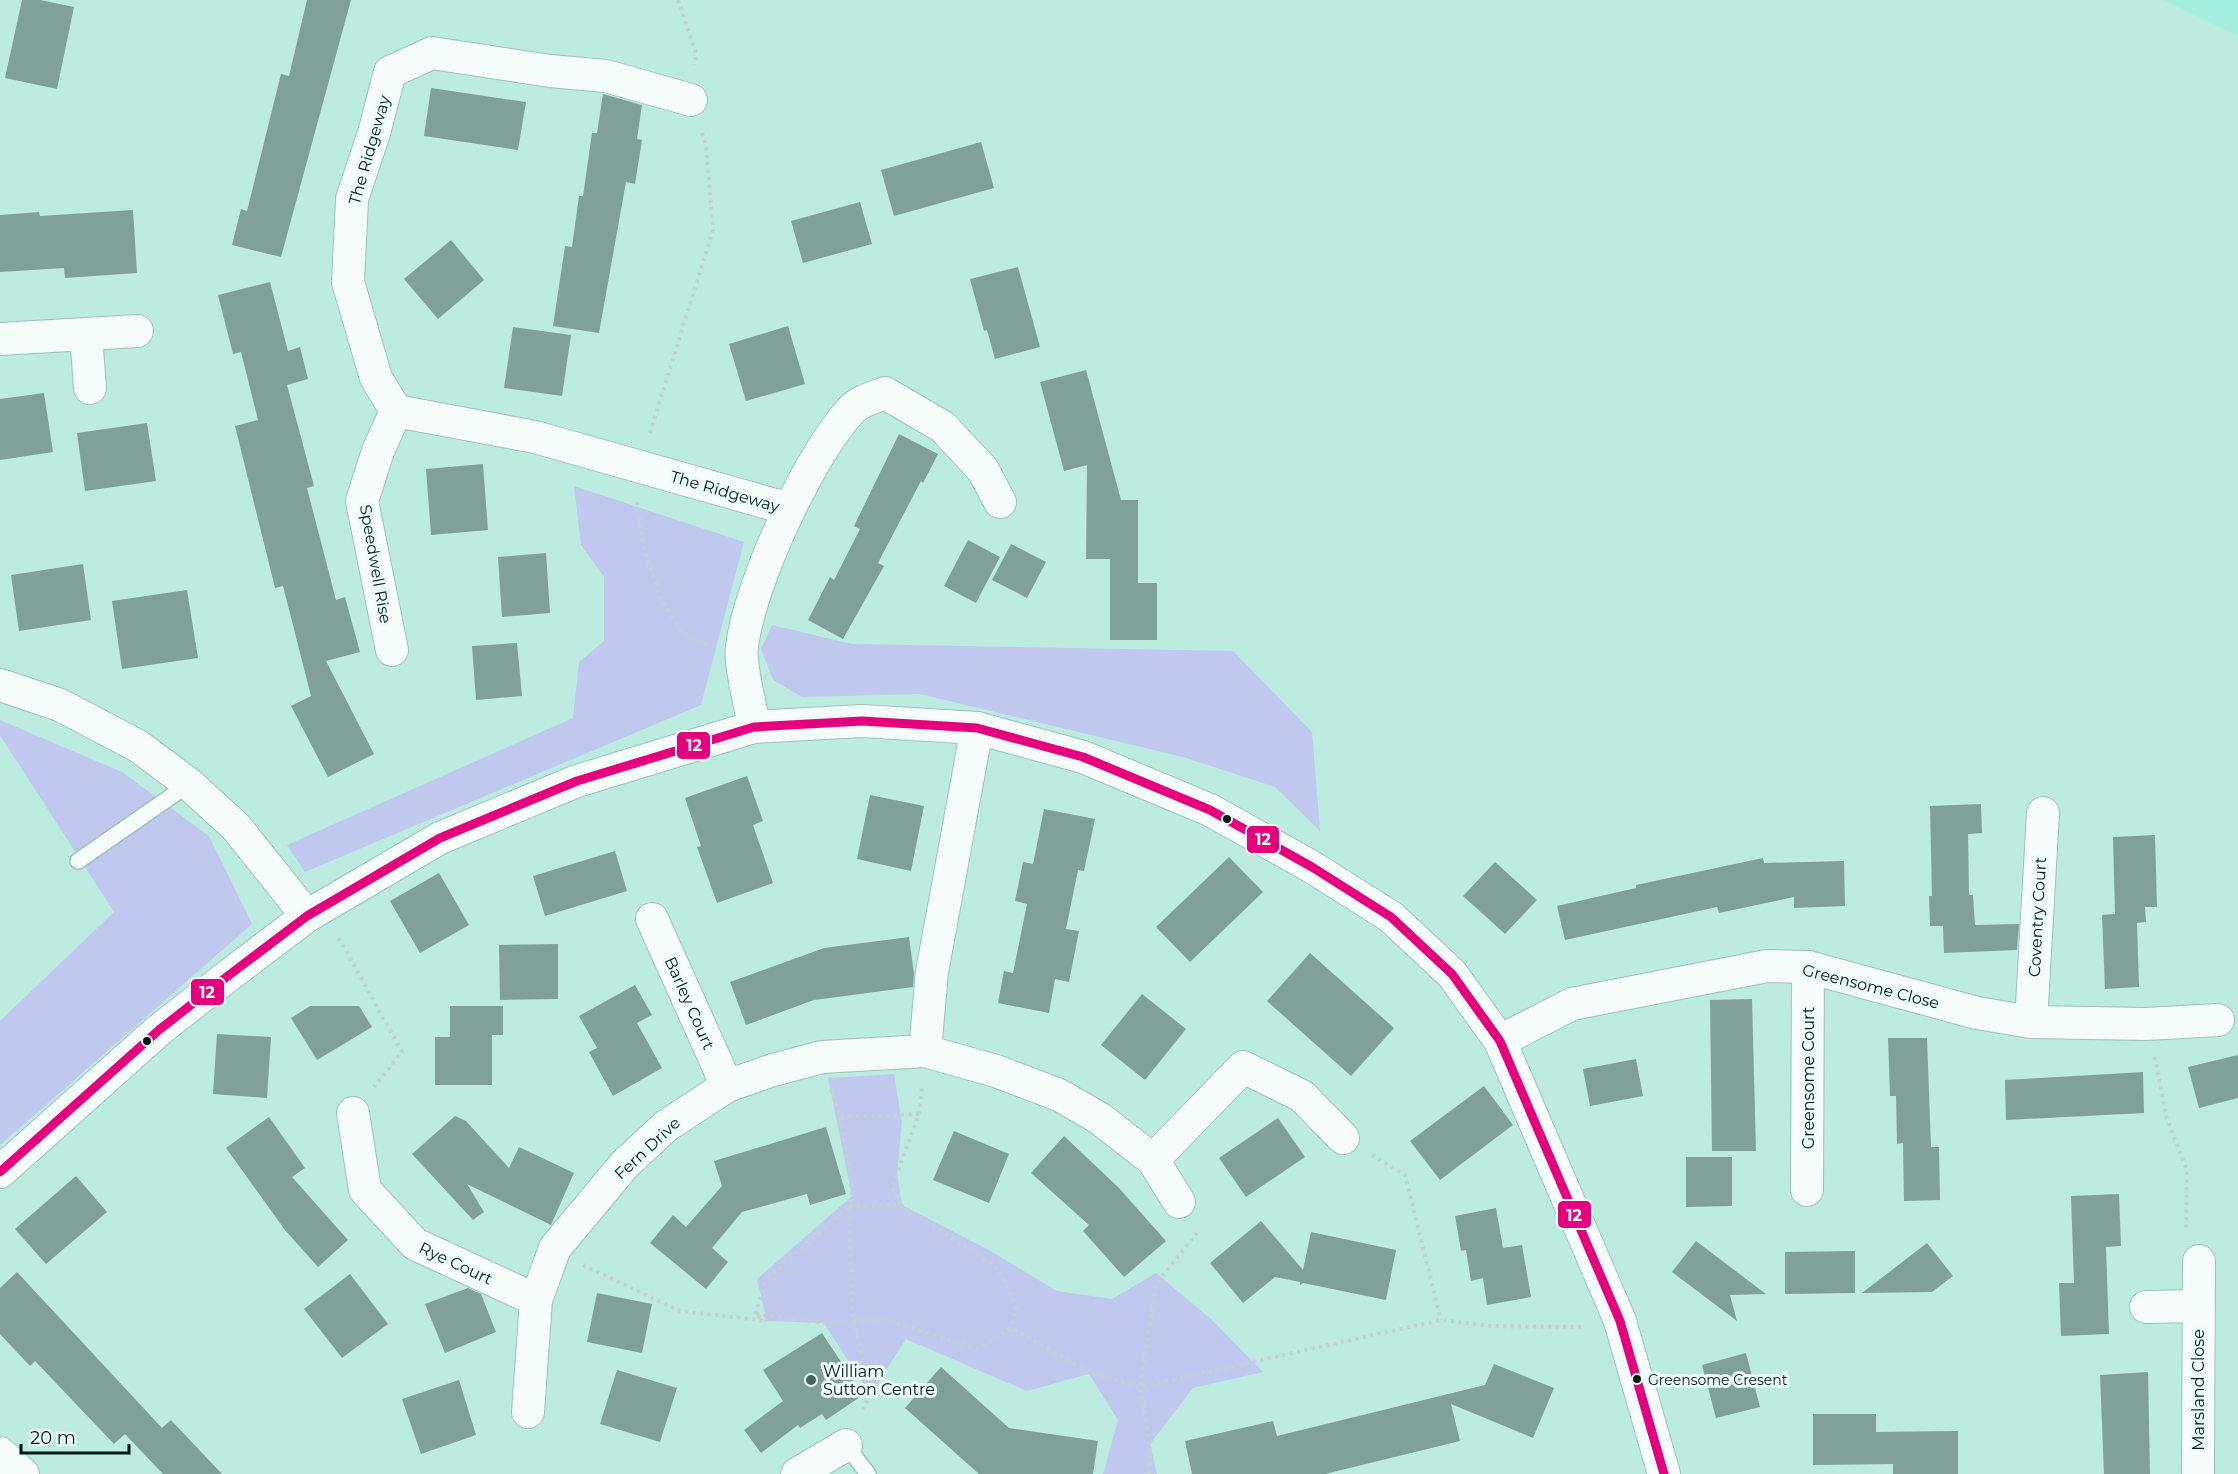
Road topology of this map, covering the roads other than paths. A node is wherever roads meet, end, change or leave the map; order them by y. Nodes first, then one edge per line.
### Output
1 (691, 99) road end
2 (137, 331) dead end
3 (86, 335) junction
4 (0, 339) edge
5 (90, 388) dead end
6 (396, 411) junction
7 (1000, 502) dead end
8 (789, 509) junction
9 (392, 650) dead end
10 (0, 685) edge
11 (754, 727) junction
12 (976, 728) junction
13 (189, 784) junction
14 (2043, 813) dead end
15 (78, 861) dead end
16 (307, 916) junction
17 (652, 919) dead end
18 (1808, 967) junction
19 (2218, 1020) dead end
20 (2031, 1022) junction
21 (1500, 1041) junction
22 (925, 1051) junction
23 (727, 1086) junction
24 (353, 1113) road end
25 (1343, 1138) road end
26 (1153, 1160) junction
27 (0, 1172) edge
28 (1807, 1190) dead end
29 (1179, 1202) road end
30 (2199, 1261) road end
31 (536, 1300) junction
32 (2198, 1306) junction
33 (2146, 1307) dead end
34 (528, 1412) dead end
35 (846, 1445) joint
36 (0, 1453) edge
37 (23, 1474) edge
38 (797, 1474) edge
39 (868, 1474) edge
40 (1664, 1474) edge
41 (2198, 1474) edge

1 - 6 street, The Ridgeway
2 - 3 street
3 - 4 street
3 - 5 street
6 - 8 street, The Ridgeway
6 - 9 street, Speedwell Rise
7 - 8 street
8 - 11 street
10 - 13 street
11 - 12 street
11 - 16 street
12 - 21 street
12 - 22 street
13 - 15 lane
13 - 16 street
14 - 20 street, Coventry Court
16 - 27 street
17 - 23 street, Barley Court
18 - 20 street, Greensome Close
18 - 21 street, Greensome Close
18 - 28 street, Greensome Court
19 - 20 street, Greensome Close
21 - 40 street
22 - 23 street, Fern Drive
22 - 26 street, Fern Drive
23 - 31 street, Fern Drive
24 - 31 street, Rye Court
25 - 26 street
26 - 29 street, Fern Drive
30 - 32 street, Marsland Close
31 - 34 street, Fern Drive
32 - 33 street, Marsland Close
32 - 41 street, Marsland Close
35 - 38 street
35 - 39 lane
36 - 37 street

